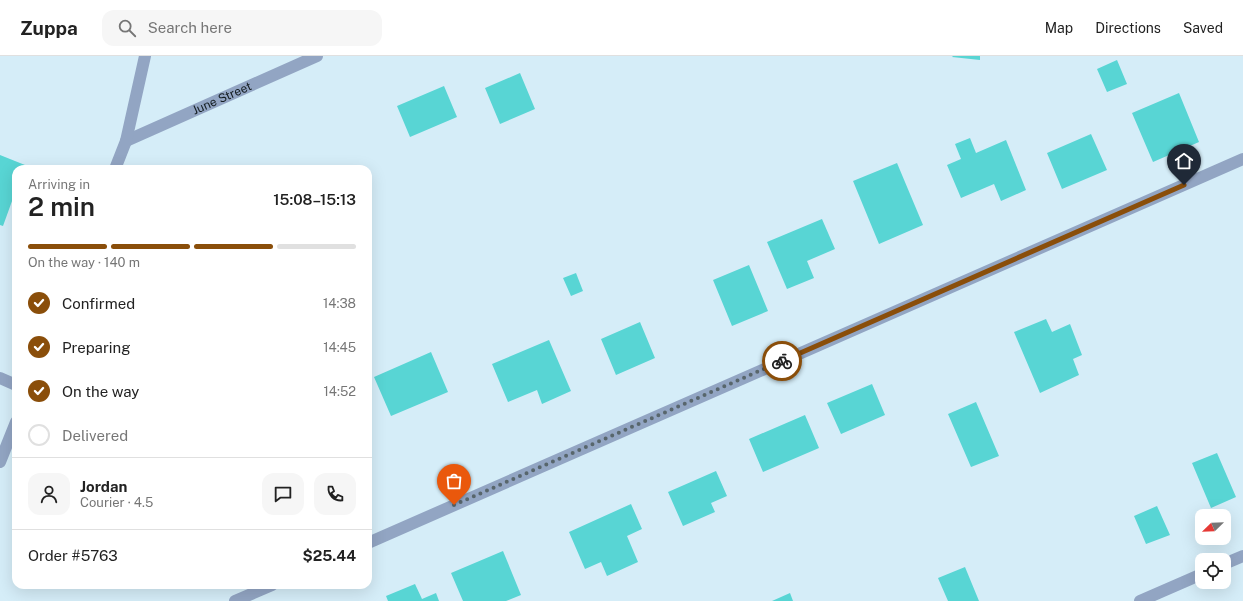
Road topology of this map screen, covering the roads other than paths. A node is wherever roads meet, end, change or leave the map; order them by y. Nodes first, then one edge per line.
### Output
1 (145, 56) edge
2 (317, 56) edge
3 (126, 141) junction
4 (1243, 159) edge
5 (117, 165) edge
6 (0, 378) edge
7 (12, 383) edge
8 (12, 432) edge
9 (0, 462) edge
10 (372, 541) edge
11 (1243, 556) edge
12 (1231, 561) edge
13 (1195, 577) edge
14 (263, 589) edge
15 (236, 601) edge
16 (1140, 601) edge

1 - 3 street
2 - 3 street, June Street
3 - 5 street
4 - 10 street
6 - 7 street
8 - 9 street
11 - 12 street
13 - 16 street
14 - 15 street

